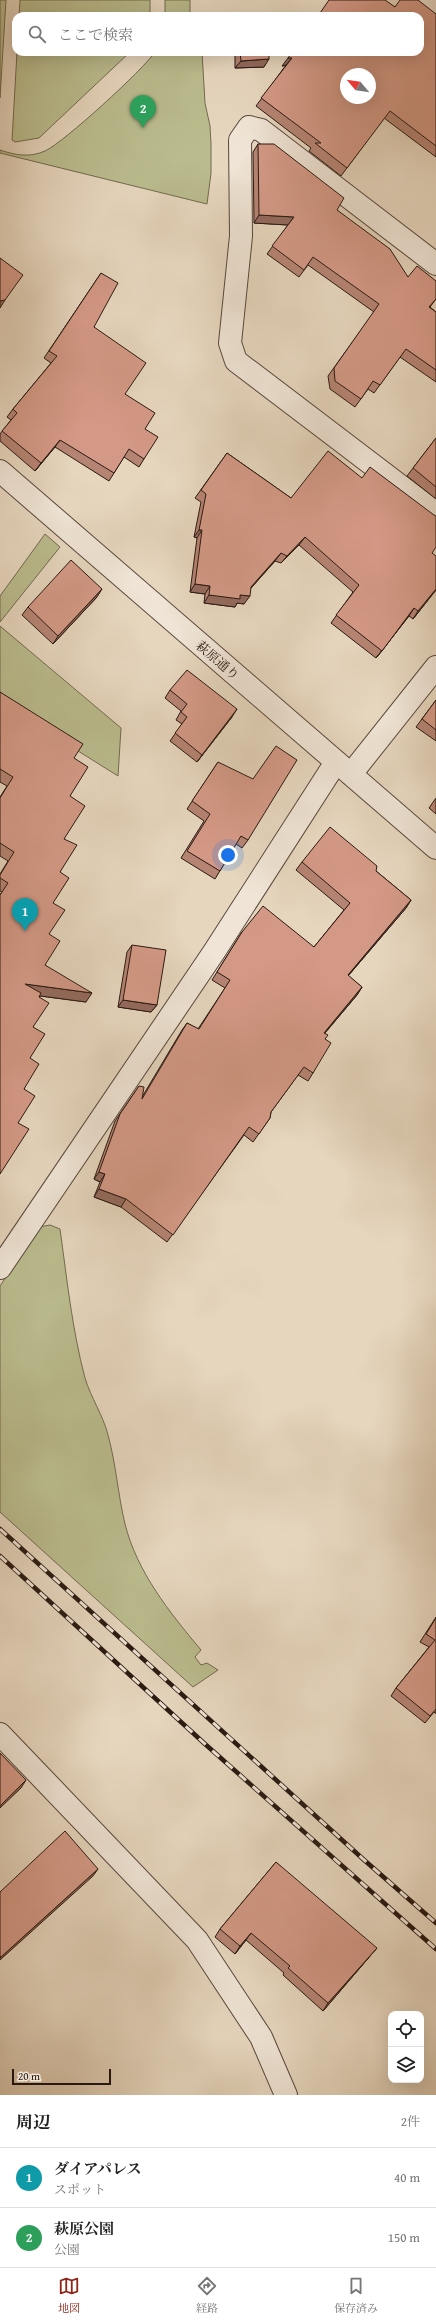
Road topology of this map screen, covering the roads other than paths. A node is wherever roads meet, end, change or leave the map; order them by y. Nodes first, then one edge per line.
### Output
1 (424, 0) edge
2 (436, 9) edge
3 (436, 264) edge
4 (0, 471) edge
5 (436, 513) edge
6 (436, 667) edge
7 (343, 768) junction
8 (436, 848) edge
9 (0, 1268) edge
10 (0, 1734) edge
11 (286, 2095) edge

1 - 2 street
3 - 5 street
4 - 7 street, 萩原通り
6 - 7 street
7 - 8 street, 萩原通り
7 - 9 street
10 - 11 street

